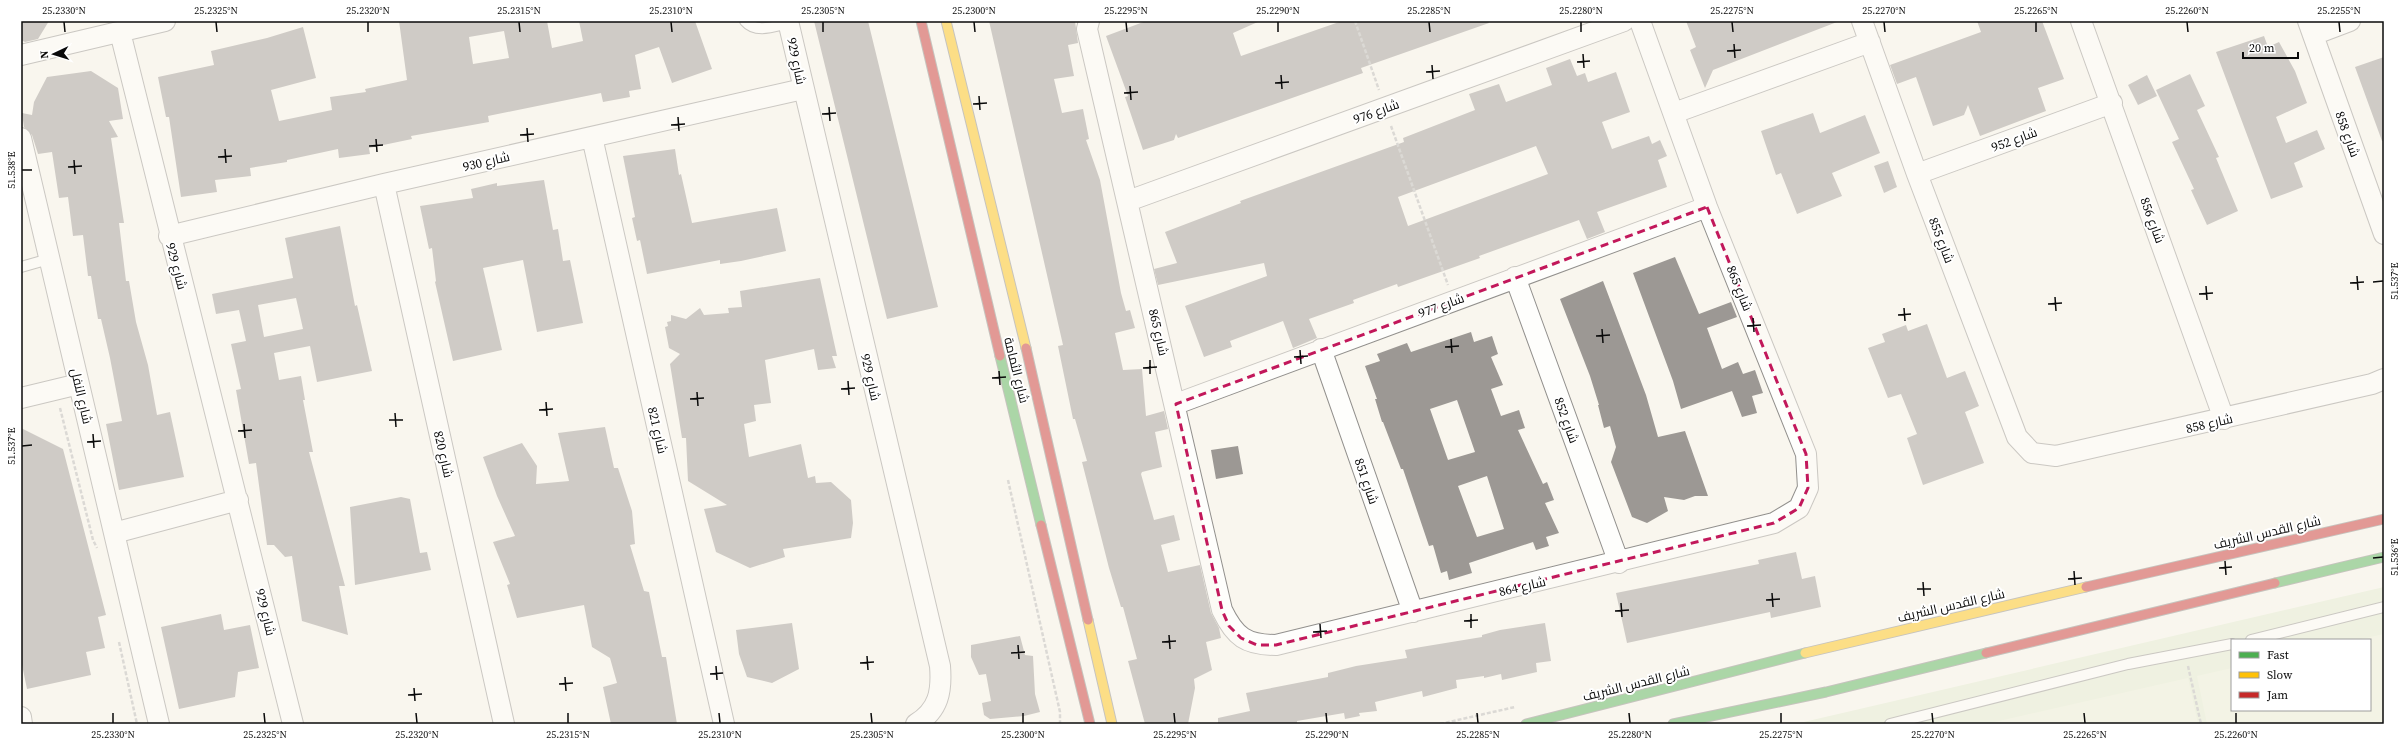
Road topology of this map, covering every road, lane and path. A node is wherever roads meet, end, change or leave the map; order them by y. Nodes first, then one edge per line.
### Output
1 (165, 21) edge
2 (745, 21) edge
3 (921, 21) edge
4 (946, 21) edge
5 (1089, 21) edge
6 (1355, 21) edge
7 (1624, 21) edge
8 (1640, 21) edge
9 (1862, 21) edge
10 (2081, 21) edge
11 (2350, 21) edge
12 (788, 22) edge
13 (2310, 28) edge
14 (120, 32) junction
15 (1870, 42) junction
16 (21, 55) edge
17 (803, 89) junction
18 (2112, 103) junction
19 (1385, 108) junction
20 (1674, 113) junction
21 (592, 137) junction
22 (21, 138) edge
23 (1916, 174) junction
24 (384, 184) junction
25 (1128, 200) junction
26 (1707, 207) junction
27 (2384, 234) edge
28 (170, 236) junction
29 (50, 259) junction
30 (21, 267) edge
31 (1515, 277) junction
32 (1453, 300) junction
33 (1321, 350) junction
34 (2384, 379) edge
35 (79, 384) junction
36 (21, 398) edge
37 (1176, 404) junction
38 (2224, 419) junction
39 (2032, 453) joint
40 (238, 500) junction
41 (1799, 508) joint
42 (2384, 519) edge
43 (114, 533) junction
44 (2384, 556) edge
45 (1619, 563) junction
46 (2384, 607) edge
47 (1413, 612) junction
48 (1241, 638) joint
49 (2255, 639) edge
50 (2231, 644) edge
51 (2185, 654) junction
52 (1087, 706) junction
53 (1109, 710) junction
54 (21, 717) edge
55 (22, 724) edge
56 (157, 724) edge
57 (293, 724) edge
58 (504, 724) edge
59 (724, 724) edge
60 (916, 724) edge
61 (1086, 724) edge
62 (1090, 724) edge
63 (1112, 724) edge
64 (1116, 724) edge
65 (1526, 724) edge
66 (1673, 724) edge
67 (1890, 724) edge
68 (2201, 724) edge

1 - 14 street
2 - 12 lane
3 - 52 street, شارع الثمامة
4 - 53 street, شارع الثمامة
5 - 25 street, شارع 865
6 - 19 path
7 - 19 street, شارع 976
8 - 20 street, شارع 865
9 - 15 street, شارع 855
10 - 18 street, شارع 856
11 - 13 street, شارع 858
12 - 17 street, شارع 929
13 - 27 street, شارع 858
14 - 16 street
14 - 28 street, شارع 929
15 - 20 street
15 - 23 street, شارع 855
17 - 21 street, شارع 930
17 - 60 street, شارع 929
18 - 23 street, شارع 952
18 - 38 street, شارع 856
19 - 25 street, شارع 976
19 - 32 path
20 - 26 street, شارع 865
21 - 24 street, شارع 930
21 - 59 street, شارع 821
22 - 29 street, شارع النفل
23 - 39 street, شارع 855
24 - 28 street, شارع 930
24 - 58 street, شارع 820
25 - 37 street, شارع 865
26 - 31 street, شارع 977
26 - 41 street, شارع 865
28 - 40 street, شارع 929
29 - 30 lane
29 - 35 street, شارع النفل
31 - 32 street, شارع 977
31 - 45 street, شارع 852
32 - 33 street, شارع 977
33 - 37 street, شارع 977
33 - 47 street, شارع 851
34 - 38 street, شارع 858
35 - 36 street
35 - 43 street, شارع النفل
37 - 48 street, شارع 865
38 - 39 street, شارع 858
40 - 43 street
40 - 57 street, شارع 929
41 - 45 street, شارع 864
42 - 65 street, شارع القدس الشريف
43 - 56 street, شارع النفل
44 - 66 street
45 - 47 street, شارع 864
46 - 49 lane
47 - 48 street, شارع 864
50 - 51 lane
51 - 67 lane
51 - 68 path
52 - 61 street
52 - 62 street, شارع الثمامة
53 - 63 street, شارع الثمامة
53 - 64 street
54 - 55 street

